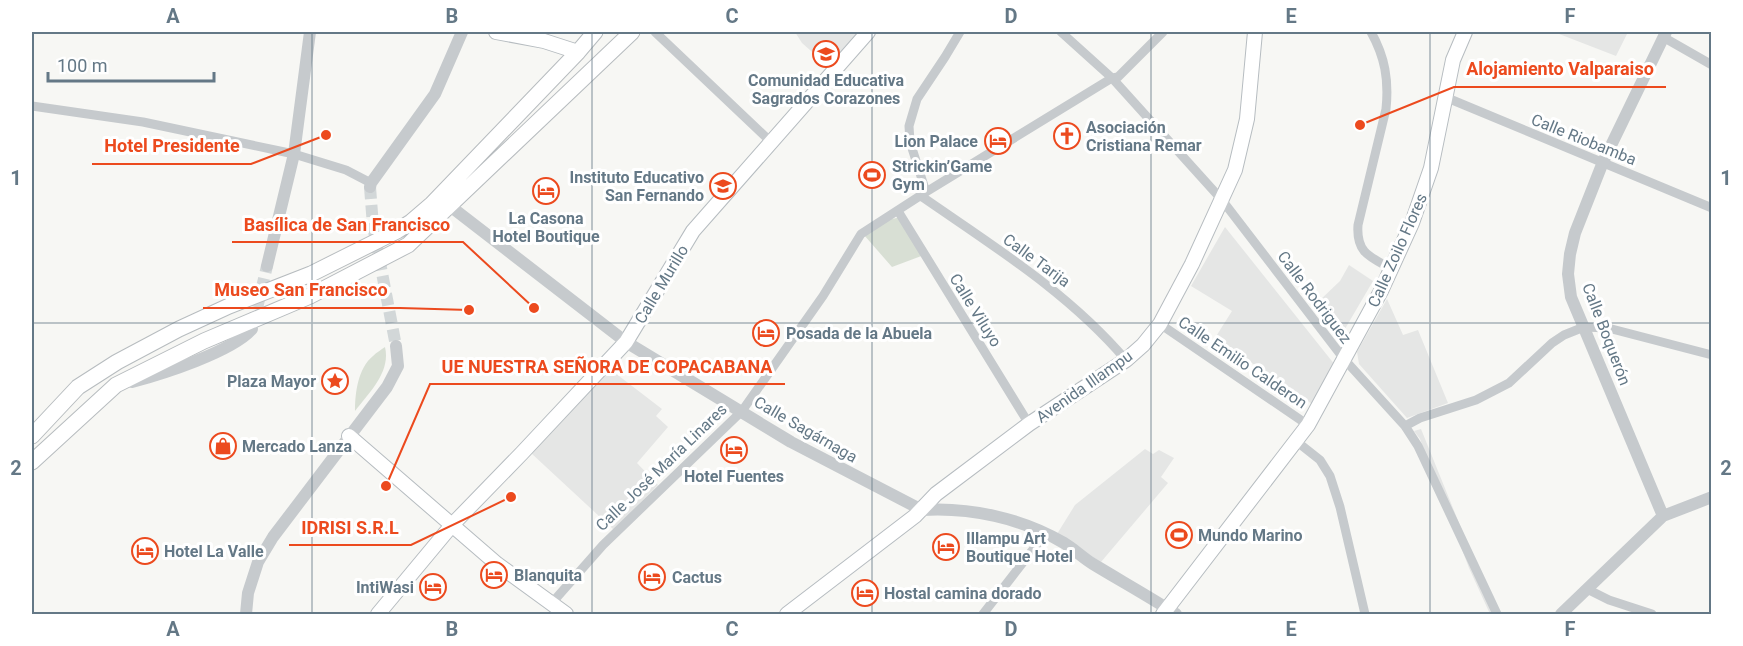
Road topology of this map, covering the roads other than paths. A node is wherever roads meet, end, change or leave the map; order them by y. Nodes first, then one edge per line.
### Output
1 (310, 32) edge
2 (462, 32) edge
3 (496, 32) edge
4 (595, 32) edge
5 (632, 32) edge
6 (654, 32) edge
7 (868, 32) edge
8 (960, 32) edge
9 (1061, 32) edge
10 (1162, 32) edge
11 (1255, 32) edge
12 (1371, 32) edge
13 (1465, 32) edge
14 (1665, 34) edge
15 (578, 51) junction
16 (1712, 65) edge
17 (1112, 78) junction
18 (1445, 97) junction
19 (32, 106) edge
20 (771, 142) junction
21 (294, 154) junction
22 (1603, 162) junction
23 (370, 185) joint
24 (923, 194) junction
25 (1222, 200) junction
26 (450, 206) junction
27 (1712, 208) edge
28 (898, 211) junction
29 (267, 266) tunnel mouth
30 (1392, 269) junction
31 (1160, 324) junction
32 (1584, 327) junction
33 (252, 329) tunnel mouth
34 (626, 342) junction
35 (396, 346) tunnel mouth
36 (1712, 355) edge
37 (1344, 359) junction
38 (1126, 360) junction
39 (116, 385) junction
40 (742, 411) junction
41 (1029, 424) junction
42 (1308, 425) junction
43 (1405, 426) junction
44 (32, 436) edge
45 (349, 436) junction
46 (1296, 441) junction
47 (32, 462) edge
48 (1712, 497) edge
49 (922, 510) junction
50 (1662, 516) junction
51 (452, 525) junction
52 (1045, 534) junction
53 (1587, 589) junction
54 (551, 604) junction
55 (1169, 612) edge
56 (246, 615) edge
57 (378, 615) edge
58 (566, 615) edge
59 (788, 615) edge
60 (983, 615) edge
61 (1365, 615) edge
62 (1497, 615) edge
63 (1561, 615) edge
64 (1652, 615) edge

1 - 21 street
2 - 23 street
3 - 15 main road
4 - 15 main road
5 - 26 main road
6 - 20 street
7 - 20 main road, Calle Murillo
8 - 24 street
9 - 17 street, Calle Rodriguez
10 - 17 street, Calle José María Linares
11 - 25 main road, Avenida Illampu
12 - 30 street
13 - 18 main road, Calle Zoilo Flores
14 - 16 street
14 - 22 street, Calle Boquerón
15 - 44 main road
17 - 24 street, Calle José María Linares
17 - 25 street, Calle Rodriguez
18 - 22 street, Calle Riobamba
18 - 30 main road, Calle Zoilo Flores
19 - 21 street
20 - 34 main road, Calle Murillo
21 - 23 street
21 - 29 street
22 - 27 street, Calle Riobamba
22 - 32 street, Calle Boquerón
24 - 28 street, Calle José María Linares
24 - 38 street, Calle Tarija
25 - 31 main road, Avenida Illampu
25 - 37 street, Calle Rodriguez
26 - 34 street, Calle Sagárnaga
26 - 39 main road
28 - 40 street, Calle José María Linares
28 - 41 street, Calle Viluyo
30 - 37 main road, Calle Zoilo Flores
31 - 38 main road, Avenida Illampu
31 - 42 street, Calle Emilio Calderon
32 - 36 street
32 - 43 street
32 - 50 street, Calle Boquerón
33 - 39 street
34 - 40 street, Calle Sagárnaga
34 - 51 main road, Calle Murillo
35 - 45 street
37 - 42 main road, Calle Zoilo Flores
37 - 43 street, Calle Rodriguez
38 - 41 main road, Avenida Illampu
39 - 47 main road
40 - 49 street, Calle Sagárnaga
40 - 54 street, Calle José María Linares
41 - 49 main road, Avenida Illampu
42 - 46 main road, Calle Zoilo Flores
43 - 62 street, Calle Rodriguez
45 - 51 main road
45 - 56 street
46 - 55 main road, Calle Zoilo Flores
46 - 61 street
48 - 50 street
49 - 52 street, Calle Sagárnaga
49 - 59 main road, Avenida Illampu
50 - 53 street
51 - 54 main road
51 - 57 main road, Calle Murillo
52 - 55 street, Calle Sagárnaga
52 - 60 street
53 - 63 street
53 - 64 street
54 - 58 main road

